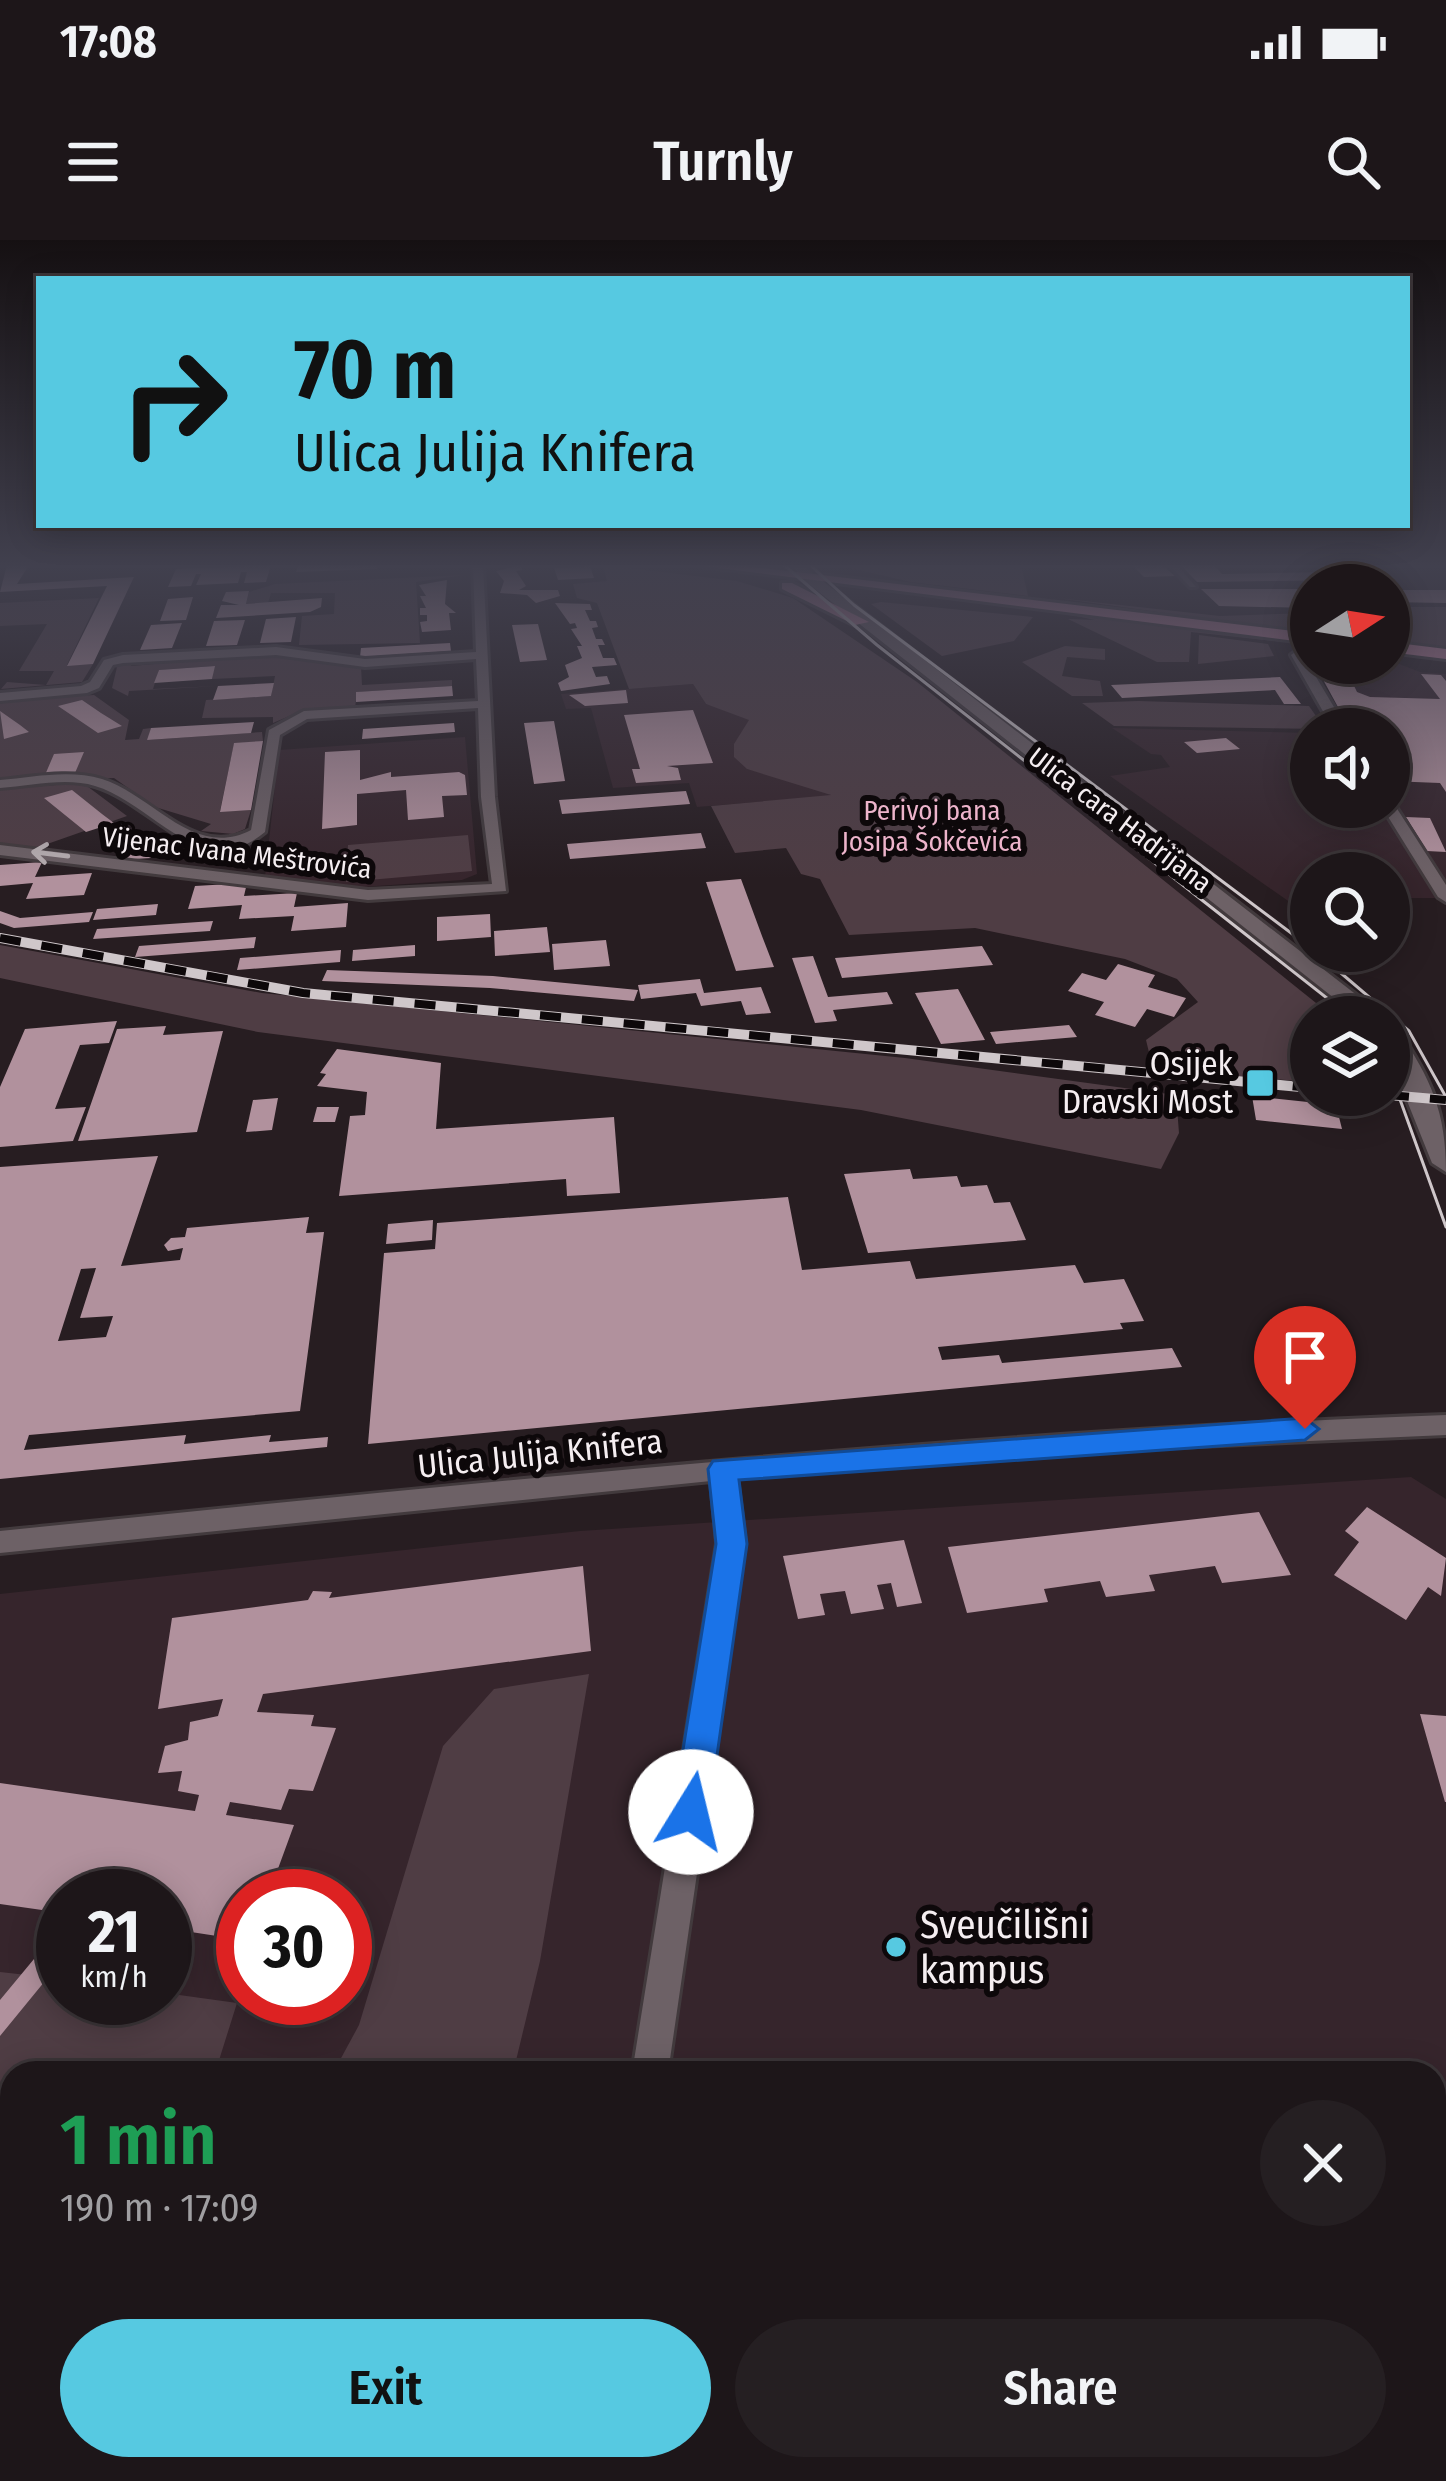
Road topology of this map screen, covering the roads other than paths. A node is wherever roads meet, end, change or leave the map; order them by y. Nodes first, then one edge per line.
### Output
1 (104, 670) edge
2 (481, 670) edge
3 (923, 670) edge
4 (0, 697) edge
5 (483, 704) junction
6 (0, 784) edge
7 (1402, 828) edge
8 (185, 833) junction
9 (0, 850) edge
10 (176, 871) junction
11 (1446, 897) edge
12 (1346, 996) edge
13 (1410, 1069) edge
14 (1446, 1163) edge
15 (1446, 1425) edge
16 (723, 1469) junction
17 (0, 1542) edge
18 (652, 2061) edge

1 - 4 street
2 - 5 street, Vijenac Ivana Meštrovića
3 - 12 main road, Ulica cara Hadrijana
5 - 8 street, Vijenac Ivana Meštrovića
5 - 10 street, Vijenac Ivana Meštrovića
6 - 8 street, Vijenac Ivana Meštrovića
7 - 11 street
8 - 10 street
10 -> 9 street, Vijenac Ivana Meštrovića
13 - 14 main road
15 - 16 street, Ulica Julija Knifera
16 - 17 street, Ulica Julija Knifera
16 - 18 street

